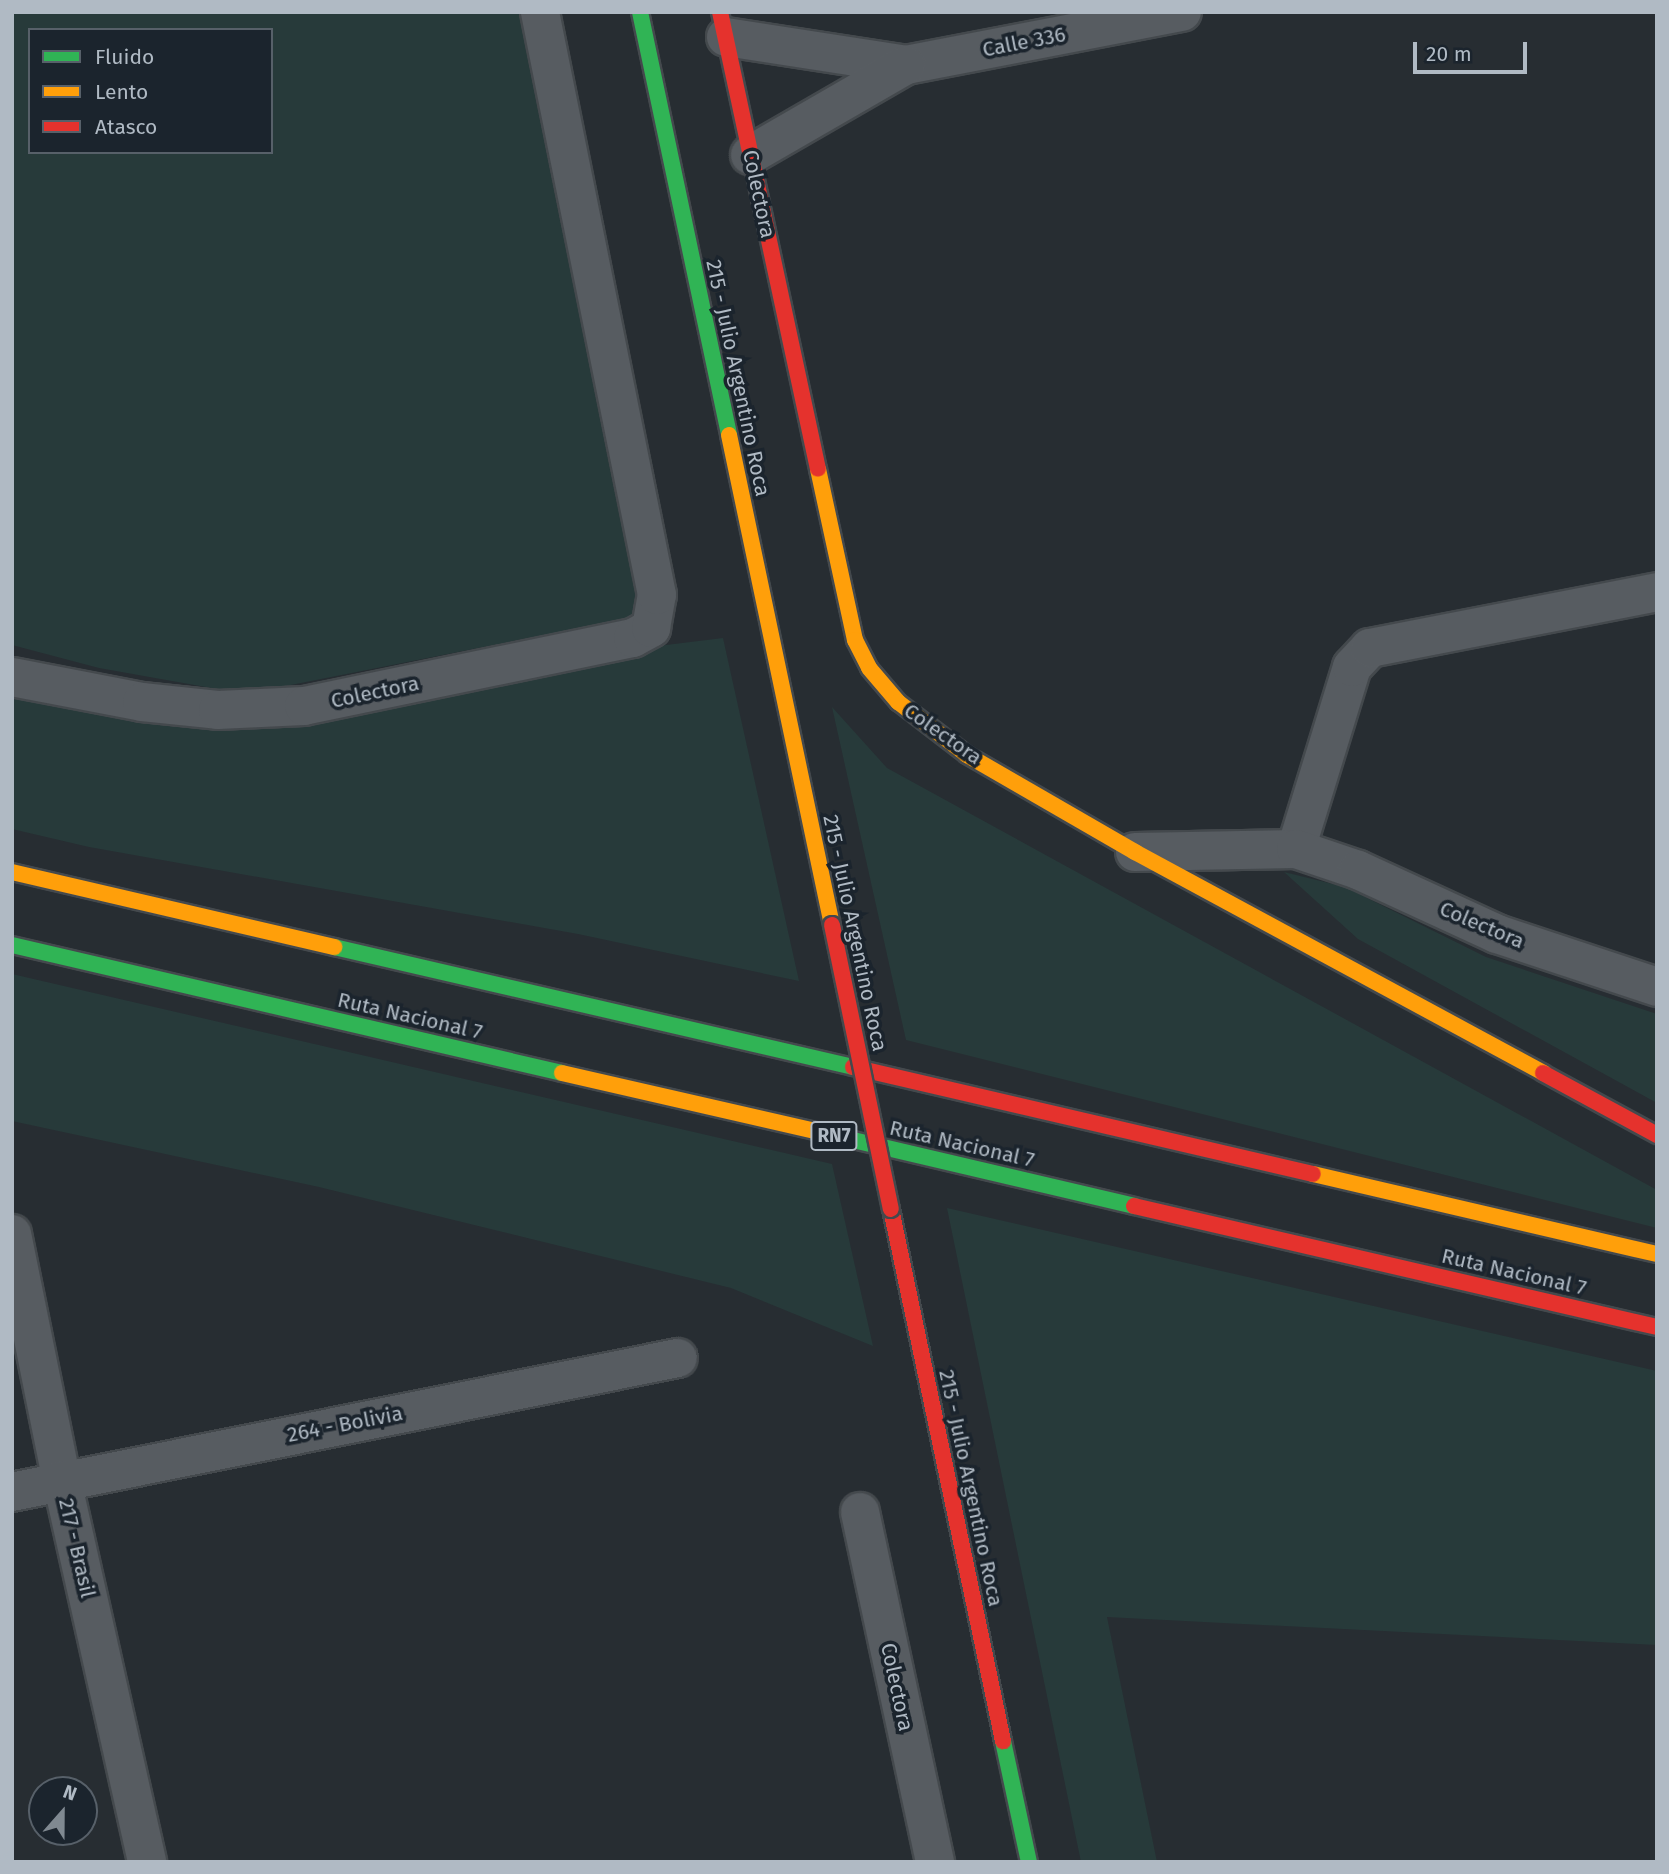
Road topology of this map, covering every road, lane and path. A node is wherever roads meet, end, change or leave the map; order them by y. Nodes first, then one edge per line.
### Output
1 (540, 12) edge
2 (640, 12) edge
3 (1182, 12) edge
4 (723, 25) edge
5 (906, 65) junction
6 (750, 155) junction
7 (1657, 592) edge
8 (12, 677) edge
9 (1296, 849) junction
10 (1135, 852) junction
11 (12, 872) edge
12 (12, 945) edge
13 (1657, 987) edge
14 (1657, 1135) edge
15 (12, 1234) edge
16 (1657, 1254) edge
17 (1657, 1327) edge
18 (678, 1358) dead end
19 (62, 1481) junction
20 (12, 1492) edge
21 (860, 1512) dead end
22 (147, 1862) edge
23 (935, 1862) edge
24 (1029, 1862) edge

1 - 8 street, Colectora
2 - 24 main road, 215 - Julio Argentino Roca, bridge
3 - 5 street, Calle 336
4 - 5 street, Calle 336
4 - 6 main road, Colectora
5 - 6 street, Calle 336
6 - 10 main road, Colectora
7 - 9 street
9 - 10 street, Colectora
9 - 13 street, Colectora
10 - 14 main road
11 - 16 main road
12 - 17 main road, Ruta Nacional 7 / RN7
15 - 19 street, 217 - Brasil
18 - 19 street, 264 - Bolivia
19 - 20 street, 264 - Bolivia
19 - 22 street, 217 - Brasil
21 - 23 street, Colectora

